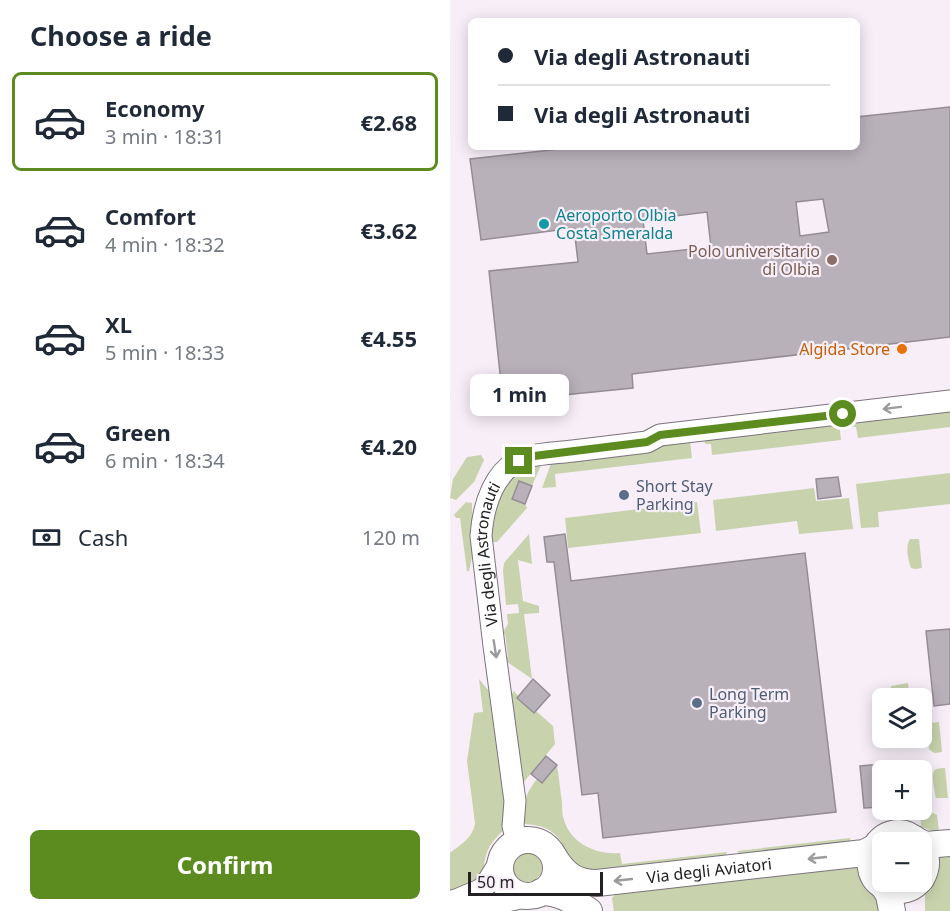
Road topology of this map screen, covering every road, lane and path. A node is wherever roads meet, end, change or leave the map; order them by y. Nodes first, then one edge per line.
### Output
1 (950, 401) edge
2 (950, 843) edge
3 (932, 844) edge
4 (872, 849) edge
5 (509, 851) junction
6 (872, 853) edge
7 (554, 857) junction
8 (872, 872) edge
9 (887, 892) edge
10 (916, 892) edge
11 (537, 894) junction
12 (451, 901) edge
13 (589, 911) edge
14 (892, 911) edge
15 (914, 911) edge

1 -> 5 street, Via degli Astronauti
2 - 3 main road
4 -> 7 main road, Via degli Aviatori
5 - 7 main road
5 - 11 main road
5 - 12 street
6 - 8 main road
7 - 11 main road
9 - 14 main road
10 - 15 main road
11 - 12 street
11 - 13 main road

